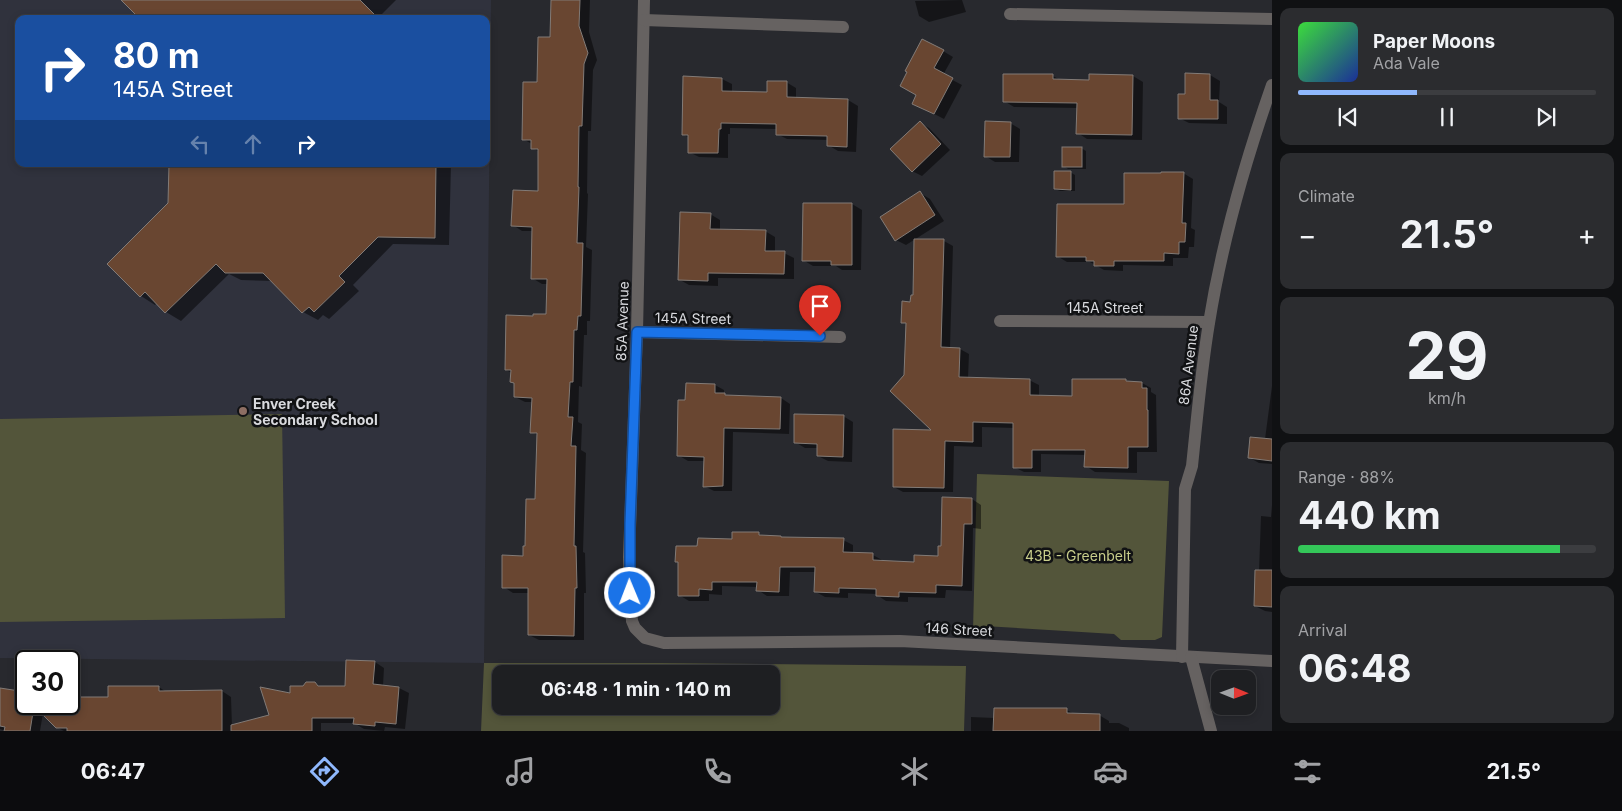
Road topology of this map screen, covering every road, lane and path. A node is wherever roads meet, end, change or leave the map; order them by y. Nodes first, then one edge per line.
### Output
1 (644, 0) edge
2 (1010, 14) dead end
3 (1272, 18) edge
4 (644, 20) junction
5 (843, 27) dead end
6 (1272, 85) edge
7 (1000, 321) dead end
8 (1209, 322) junction
9 (637, 332) junction
10 (840, 337) dead end
11 (645, 638) joint
12 (1187, 657) junction
13 (1272, 661) edge
14 (1211, 731) edge

1 - 4 street, 85A Avenue
2 - 3 street
4 - 5 street
4 - 9 street, 85A Avenue
6 - 8 street, 86A Avenue
7 - 8 street, 145A Street
8 - 12 street, 86A Avenue
9 - 10 street, 145A Street
9 - 11 street, 85A Avenue
11 - 12 street, 146 Street
12 - 13 street, 146 Street
12 - 14 street, 86A Avenue

